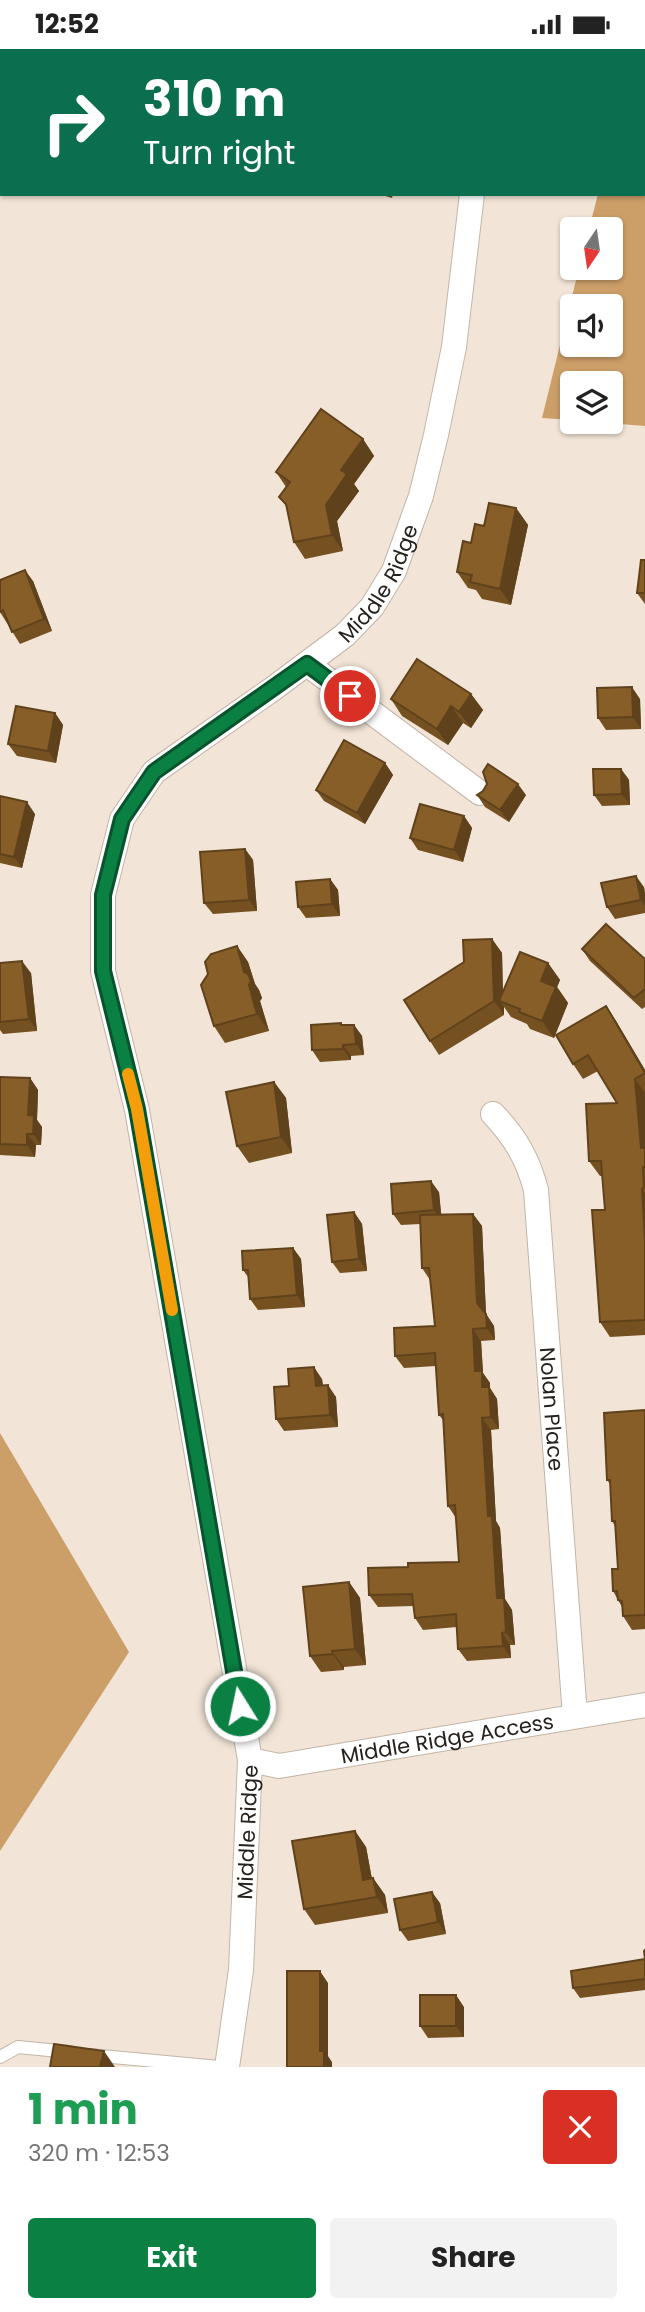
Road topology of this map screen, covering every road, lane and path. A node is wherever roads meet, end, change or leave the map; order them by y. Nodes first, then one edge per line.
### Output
1 (472, 196) edge
2 (307, 664) junction
3 (480, 793) edge
4 (493, 1114) dead end
5 (645, 1705) edge
6 (575, 1716) junction
7 (250, 1760) junction
8 (0, 2057) edge
9 (219, 2067) edge
10 (227, 2067) edge

1 - 2 street, Middle Ridge
2 - 3 street
2 - 7 street, Middle Ridge
4 - 6 street, Nolan Place
5 - 6 street, Middle Ridge Access
6 - 7 street, Middle Ridge Access
7 - 10 street, Middle Ridge
8 - 9 lane

